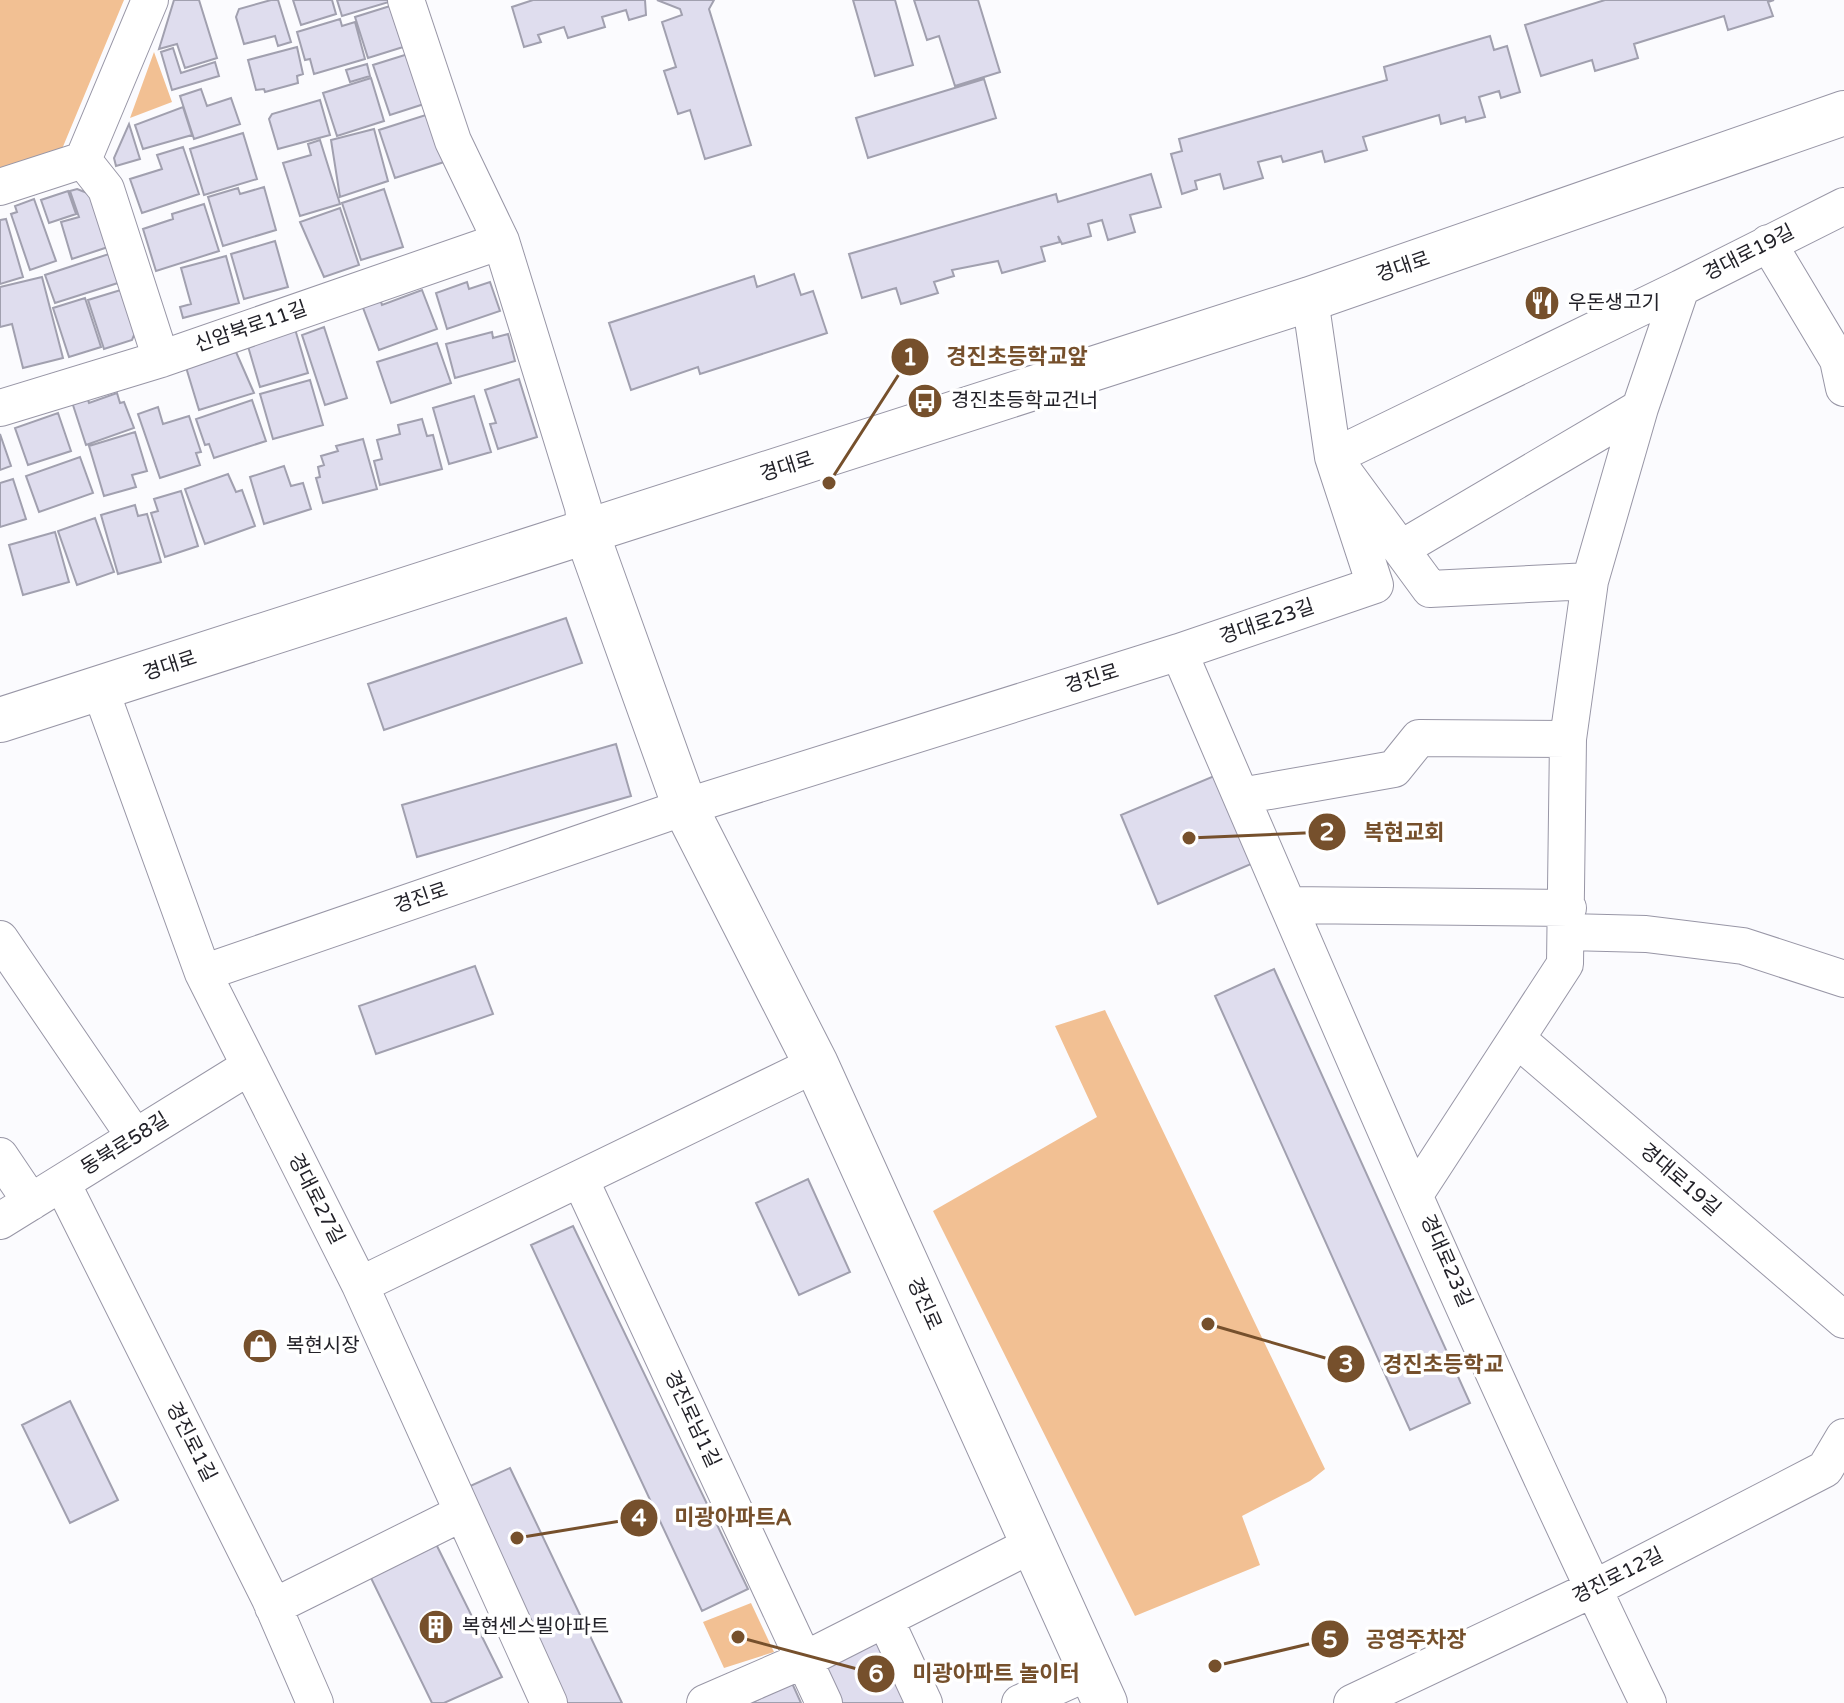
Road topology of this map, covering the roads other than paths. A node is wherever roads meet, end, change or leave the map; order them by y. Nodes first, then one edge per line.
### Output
1 (150, 0) edge
2 (406, 0) edge
3 (1844, 113) edge
4 (83, 160) junction
5 (0, 187) edge
6 (1844, 206) edge
7 (501, 241) junction
8 (1768, 243) junction
9 (1681, 288) junction
10 (1310, 299) junction
11 (161, 359) junction
12 (1844, 388) edge
13 (0, 408) edge
14 (1640, 408) junction
15 (1333, 457) junction
16 (586, 531) junction
17 (1402, 548) junction
18 (1590, 581) junction
19 (1179, 652) junction
20 (100, 689) junction
21 (0, 720) edge
22 (1568, 739) junction
23 (1241, 796) junction
24 (685, 807) junction
25 (1288, 905) junction
26 (1568, 920) junction
27 (0, 939) edge
28 (203, 973) junction
29 (1844, 979) edge
30 (1517, 1039) junction
31 (816, 1064) junction
32 (250, 1066) junction
33 (135, 1137) junction
34 (0, 1156) edge
35 (580, 1179) junction
36 (62, 1183) junction
37 (1416, 1193) junction
38 (31, 1202) junction
39 (0, 1221) edge
40 (360, 1285) junction
41 (1844, 1320) edge
42 (1844, 1437) edge
43 (462, 1513) junction
44 (1033, 1544) junction
45 (1593, 1589) junction
46 (273, 1607) junction
47 (885, 1619) junction
48 (804, 1660) junction
49 (1098, 1687) edge
50 (1368, 1700) edge
51 (315, 1703) edge
52 (549, 1703) edge
53 (705, 1703) edge
54 (824, 1703) edge
55 (924, 1703) edge
56 (1020, 1703) edge
57 (1648, 1703) edge

1 - 4 street
2 - 7 street
3 - 10 main road, 경대로
4 - 5 street
4 - 11 street
6 - 8 street, 경대로19길
7 - 11 street, 신암북로11길
7 - 16 street
8 - 9 street, 경대로19길
8 - 12 street
9 - 14 street, 경대로19길
9 - 15 street
10 - 15 street, 경대로23길
10 - 16 main road, 경대로
11 - 13 street, 신암북로11길
14 - 17 street
14 - 18 street, 경대로19길
15 - 17 street
15 - 19 street, 경대로23길
16 - 20 main road, 경대로
16 - 24 main road, 경진로
17 - 18 street
18 - 22 street, 경대로19길
19 - 23 street, 경대로23길
19 - 24 street, 경진로
20 - 21 main road, 경대로
20 - 28 street, 경대로27길
22 - 23 street
22 - 26 street, 경대로19길
23 - 25 street, 경대로23길
24 - 28 street, 경진로
24 - 31 main road, 경진로
25 - 26 street
25 - 37 street, 경대로23길
26 - 29 street
26 - 30 street, 경대로19길
27 - 33 street
28 - 32 street, 경대로27길
30 - 37 street, 경대로19길
30 - 41 street, 경대로19길
31 - 35 street
31 - 44 main road, 경진로
32 - 33 street, 동북로58길
32 - 40 street, 경대로27길
33 - 36 street, 동북로58길
34 - 38 street
35 - 40 street
35 - 48 street, 경진로남1길
36 - 38 street, 동북로58길
36 - 46 street, 경진로1길
37 - 45 street, 경대로23길
38 - 39 street, 동북로58길
40 - 43 street, 경대로27길
42 - 45 street, 경진로12길
43 - 46 street
43 - 52 street, 경대로27길
44 - 47 street
44 - 49 main road, 경진로
45 - 50 street, 경진로12길
45 - 57 street, 경대로23길
46 - 51 street, 경진로1길
47 - 48 street
47 - 55 street
48 - 53 street
48 - 54 street, 경진로남1길
49 - 56 street

